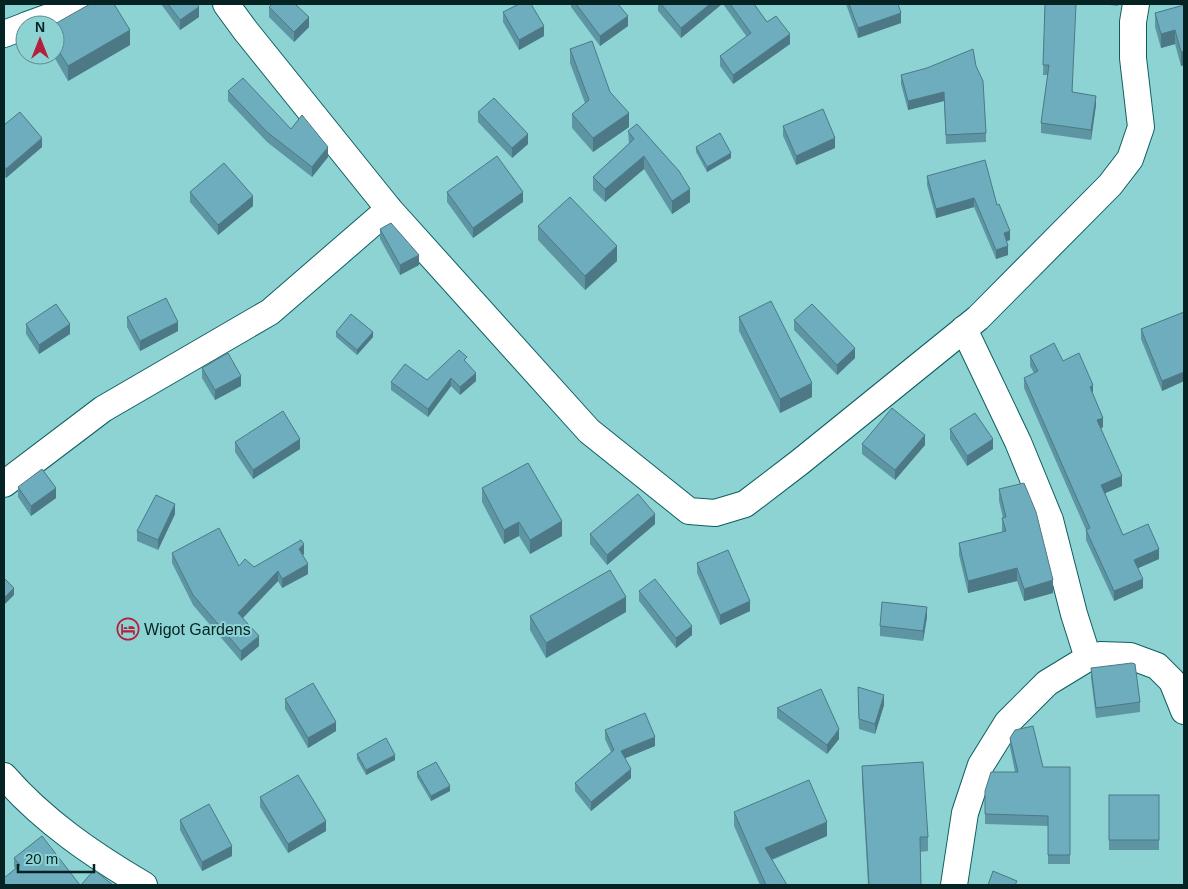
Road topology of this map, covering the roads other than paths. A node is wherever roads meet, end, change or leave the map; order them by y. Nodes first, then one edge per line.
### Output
1 (86, 4) edge
2 (226, 4) edge
3 (1136, 4) edge
4 (55, 15) edge
5 (389, 208) junction
6 (964, 329) junction
7 (4, 484) edge
8 (1088, 658) junction
9 (1184, 711) edge
10 (4, 776) edge
11 (144, 885) edge
12 (954, 885) edge

1 - 4 street
2 - 5 street
3 - 6 street
5 - 6 street
5 - 7 street
6 - 8 street
8 - 9 street
8 - 12 street
10 - 11 street

